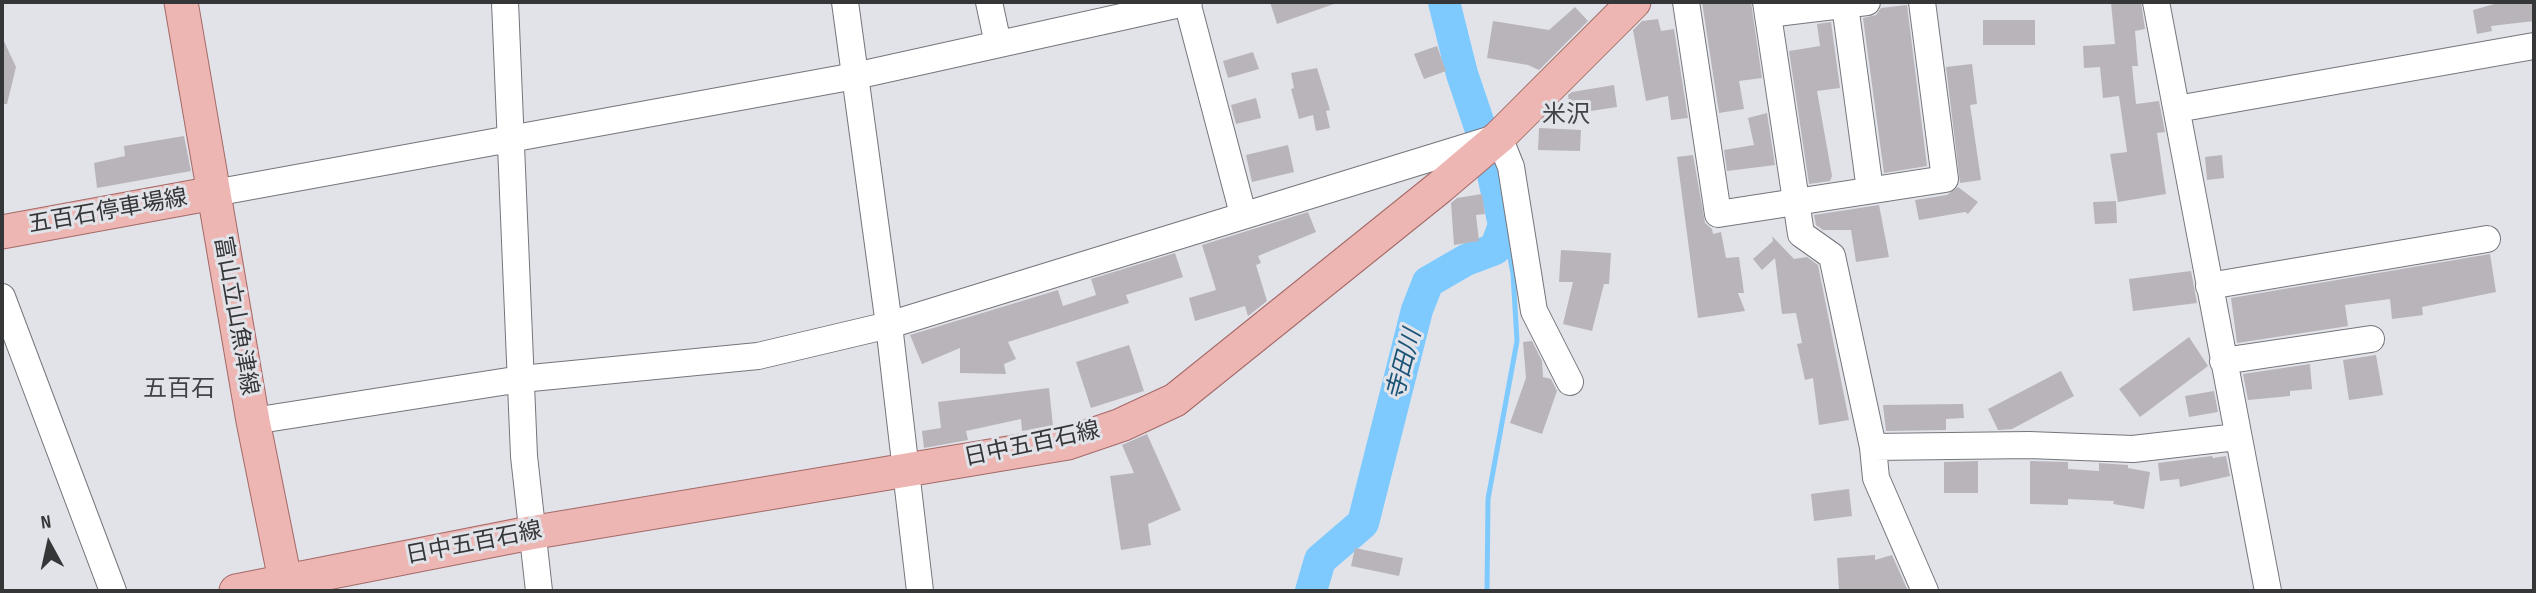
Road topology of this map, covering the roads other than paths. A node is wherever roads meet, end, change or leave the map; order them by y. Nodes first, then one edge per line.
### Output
1 (181, 2) edge
2 (505, 2) edge
3 (845, 2) edge
4 (989, 2) edge
5 (1187, 2) edge
6 (1634, 2) edge
7 (1686, 2) edge
8 (1922, 2) edge
9 (2156, 2) edge
10 (1856, 3) edge
11 (1767, 8) edge
12 (998, 44) junction
13 (2534, 47) edge
14 (855, 76) junction
15 (2177, 109) junction
16 (1499, 137) junction
17 (510, 139) junction
18 (1870, 190) junction
19 (214, 193) junction
20 (1797, 201) junction
21 (1242, 214) junction
22 (2, 232) edge
23 (2487, 239) dead end
24 (2209, 286) junction
25 (2, 297) edge
26 (889, 325) junction
27 (2371, 339) dead end
28 (2223, 361) junction
29 (521, 379) junction
30 (1570, 382) dead end
31 (253, 421) junction
32 (2237, 437) junction
33 (1873, 447) junction
34 (906, 470) junction
35 (530, 533) junction
36 (286, 586) edge
37 (113, 591) edge
38 (236, 591) edge
39 (539, 591) edge
40 (920, 591) edge
41 (1925, 591) edge
42 (2267, 591) edge

1 - 19 main road, 富山立山魚津線
2 - 17 street
3 - 14 street
4 - 12 street
5 - 12 street
5 - 21 street
6 - 16 main road, 日中五百石線
7 - 20 street
8 - 18 street
9 - 15 street
10 - 11 street
10 - 18 street
11 - 20 street
12 - 14 street
13 - 15 street
14 - 17 street
14 - 26 street
15 - 24 street
16 - 21 street
16 - 30 street
16 - 34 main road, 日中五百石線
17 - 19 street
17 - 29 street
18 - 20 street
19 - 22 main road, 五百石停車場線
19 - 31 main road, 富山立山魚津線
20 - 33 street
21 - 26 street
23 - 24 street
24 - 28 street
25 - 37 street
26 - 29 street
26 - 34 street
27 - 28 street
28 - 32 street
29 - 31 street
29 - 35 street
31 - 36 main road, 富山立山魚津線
32 - 33 street
32 - 42 street
33 - 41 street
34 - 35 main road, 日中五百石線
34 - 40 street
35 - 36 main road, 日中五百石線
35 - 39 street
36 - 38 main road

